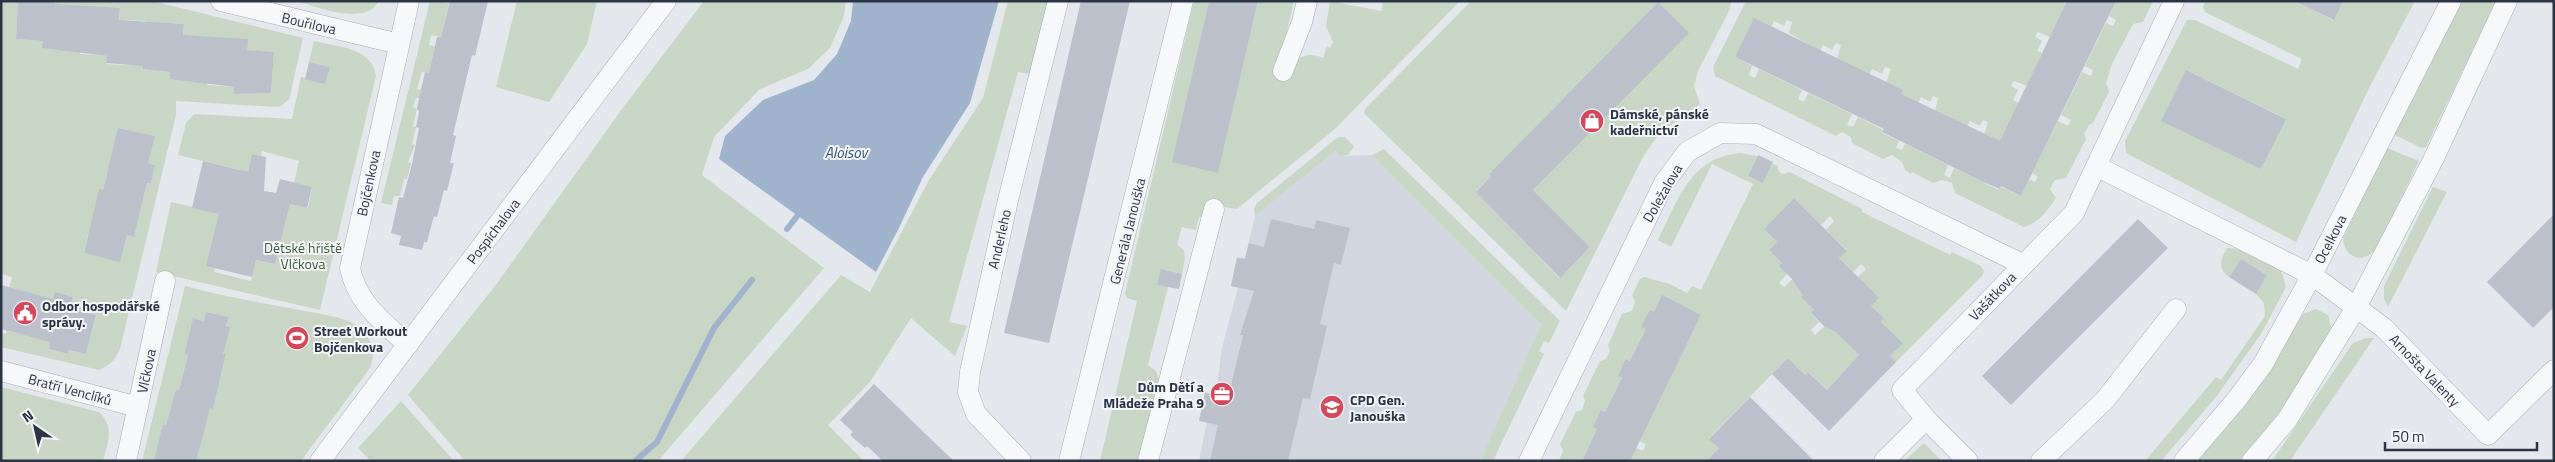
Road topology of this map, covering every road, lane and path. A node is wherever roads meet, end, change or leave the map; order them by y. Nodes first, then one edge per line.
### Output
1 (220, 1) edge
2 (408, 1) edge
3 (666, 1) edge
4 (1058, 1) edge
5 (1183, 1) edge
6 (1307, 1) edge
7 (2174, 1) edge
8 (2451, 1) edge
9 (2507, 1) edge
10 (399, 44) junction
11 (1283, 71) dead end
12 (2096, 166) junction
13 (1214, 209) dead end
14 (2022, 264) junction
15 (2312, 275) junction
16 (165, 281) dead end
17 (2357, 306) junction
18 (2176, 309) dead end
19 (408, 345) junction
20 (2554, 370) edge
21 (1, 371) edge
22 (138, 406) junction
23 (1926, 419) junction
24 (126, 461) edge
25 (320, 461) edge
26 (1022, 461) edge
27 (1069, 461) edge
28 (1148, 461) edge
29 (1529, 461) edge
30 (1884, 461) edge
31 (1968, 461) edge
32 (2041, 461) edge
33 (2184, 461) edge
34 (2252, 461) edge

1 - 10 street, Bouřilova
2 - 10 street, Bojčenkova
3 - 19 street, Pospíchalova
4 - 26 street, Anderleho
5 - 27 street, Generála Janouška
6 - 11 street
7 - 12 street, Vašátkova
8 - 15 street, Ocelkova
9 - 17 street
10 - 19 street, Bojčenkova
12 - 14 street, Vašátkova
12 - 15 street
13 - 28 street
14 - 23 street, Vašátkova
14 - 29 street, Doležalova
15 - 17 street
15 - 33 street, Ocelkova
16 - 22 street, Vlčkova
17 - 20 street, Arnošta Valenty
17 - 34 street
18 - 32 street
19 - 25 street, Pospíchalova
21 - 22 street, Bratří Venclíků
22 - 24 street, Vlčkova
23 - 30 street
23 - 31 street, Vašátkova

